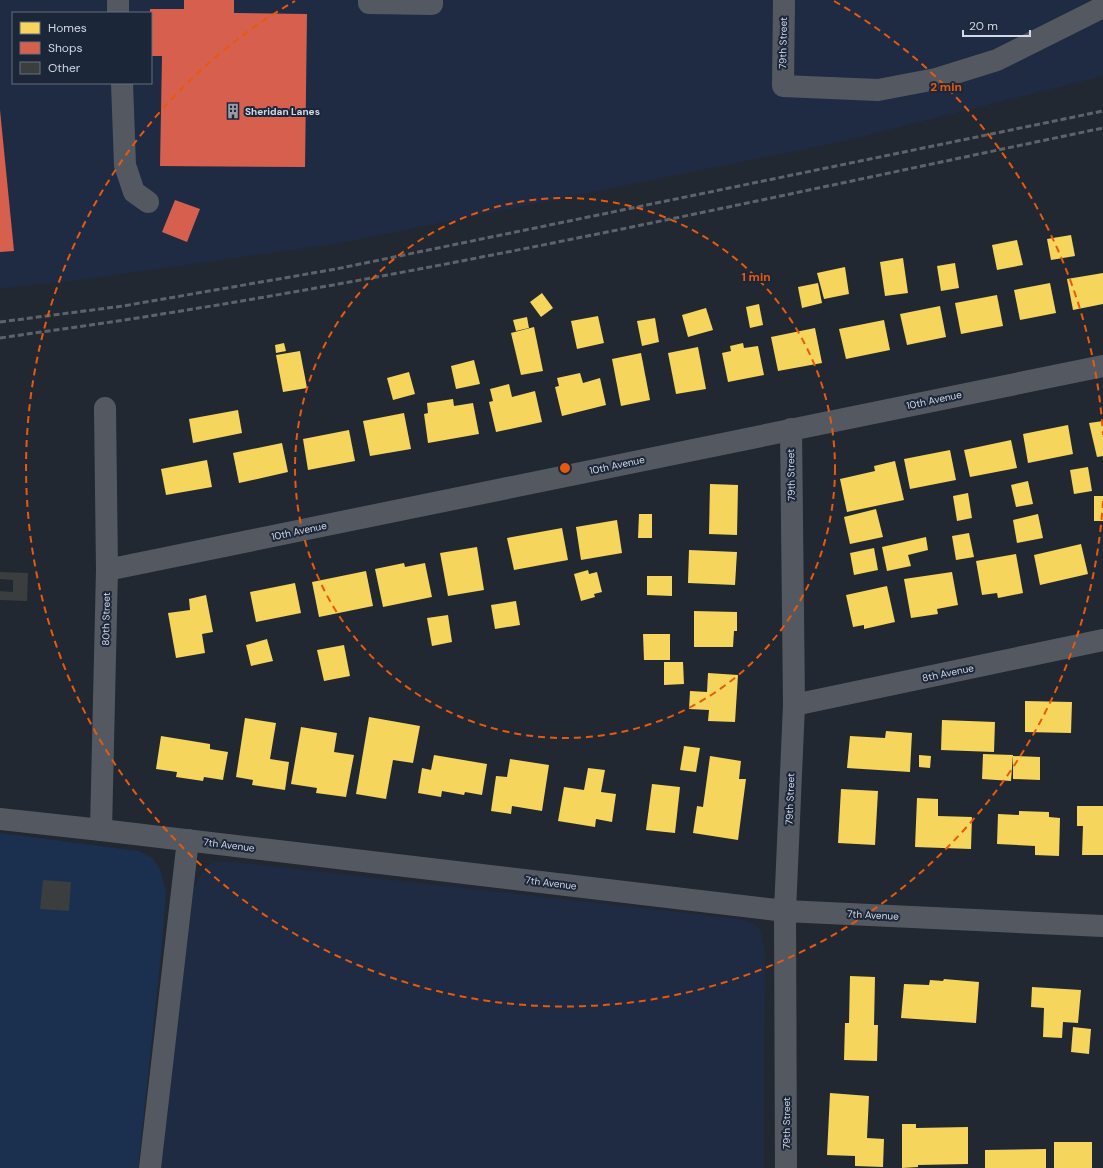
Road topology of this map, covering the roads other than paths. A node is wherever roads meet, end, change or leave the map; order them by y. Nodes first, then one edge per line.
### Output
1 (118, 0) edge
2 (369, 0) edge
3 (432, 0) edge
4 (784, 0) edge
5 (1103, 7) edge
6 (118, 12) edge
7 (122, 84) edge
8 (148, 202) dead end
9 (1103, 366) edge
10 (105, 408) dead end
11 (791, 429) junction
12 (107, 570) junction
13 (1103, 640) edge
14 (794, 705) junction
15 (0, 820) edge
16 (101, 830) junction
17 (188, 840) junction
18 (785, 911) junction
19 (1103, 926) edge
20 (150, 1168) edge
21 (786, 1168) edge

1 - 6 street
2 - 3 street
4 - 5 street, 79th Street
7 - 8 street
9 - 11 street, 10th Avenue
10 - 12 street, 80th Street
11 - 12 street, 10th Avenue
11 - 14 street, 79th Street
12 - 16 street, 80th Street
13 - 14 street, 8th Avenue
14 - 18 street, 79th Street
15 - 16 street, 7th Avenue
16 - 17 street, 7th Avenue
17 - 18 street, 7th Avenue
17 - 20 street
18 - 19 street, 7th Avenue
18 - 21 street, 79th Street

